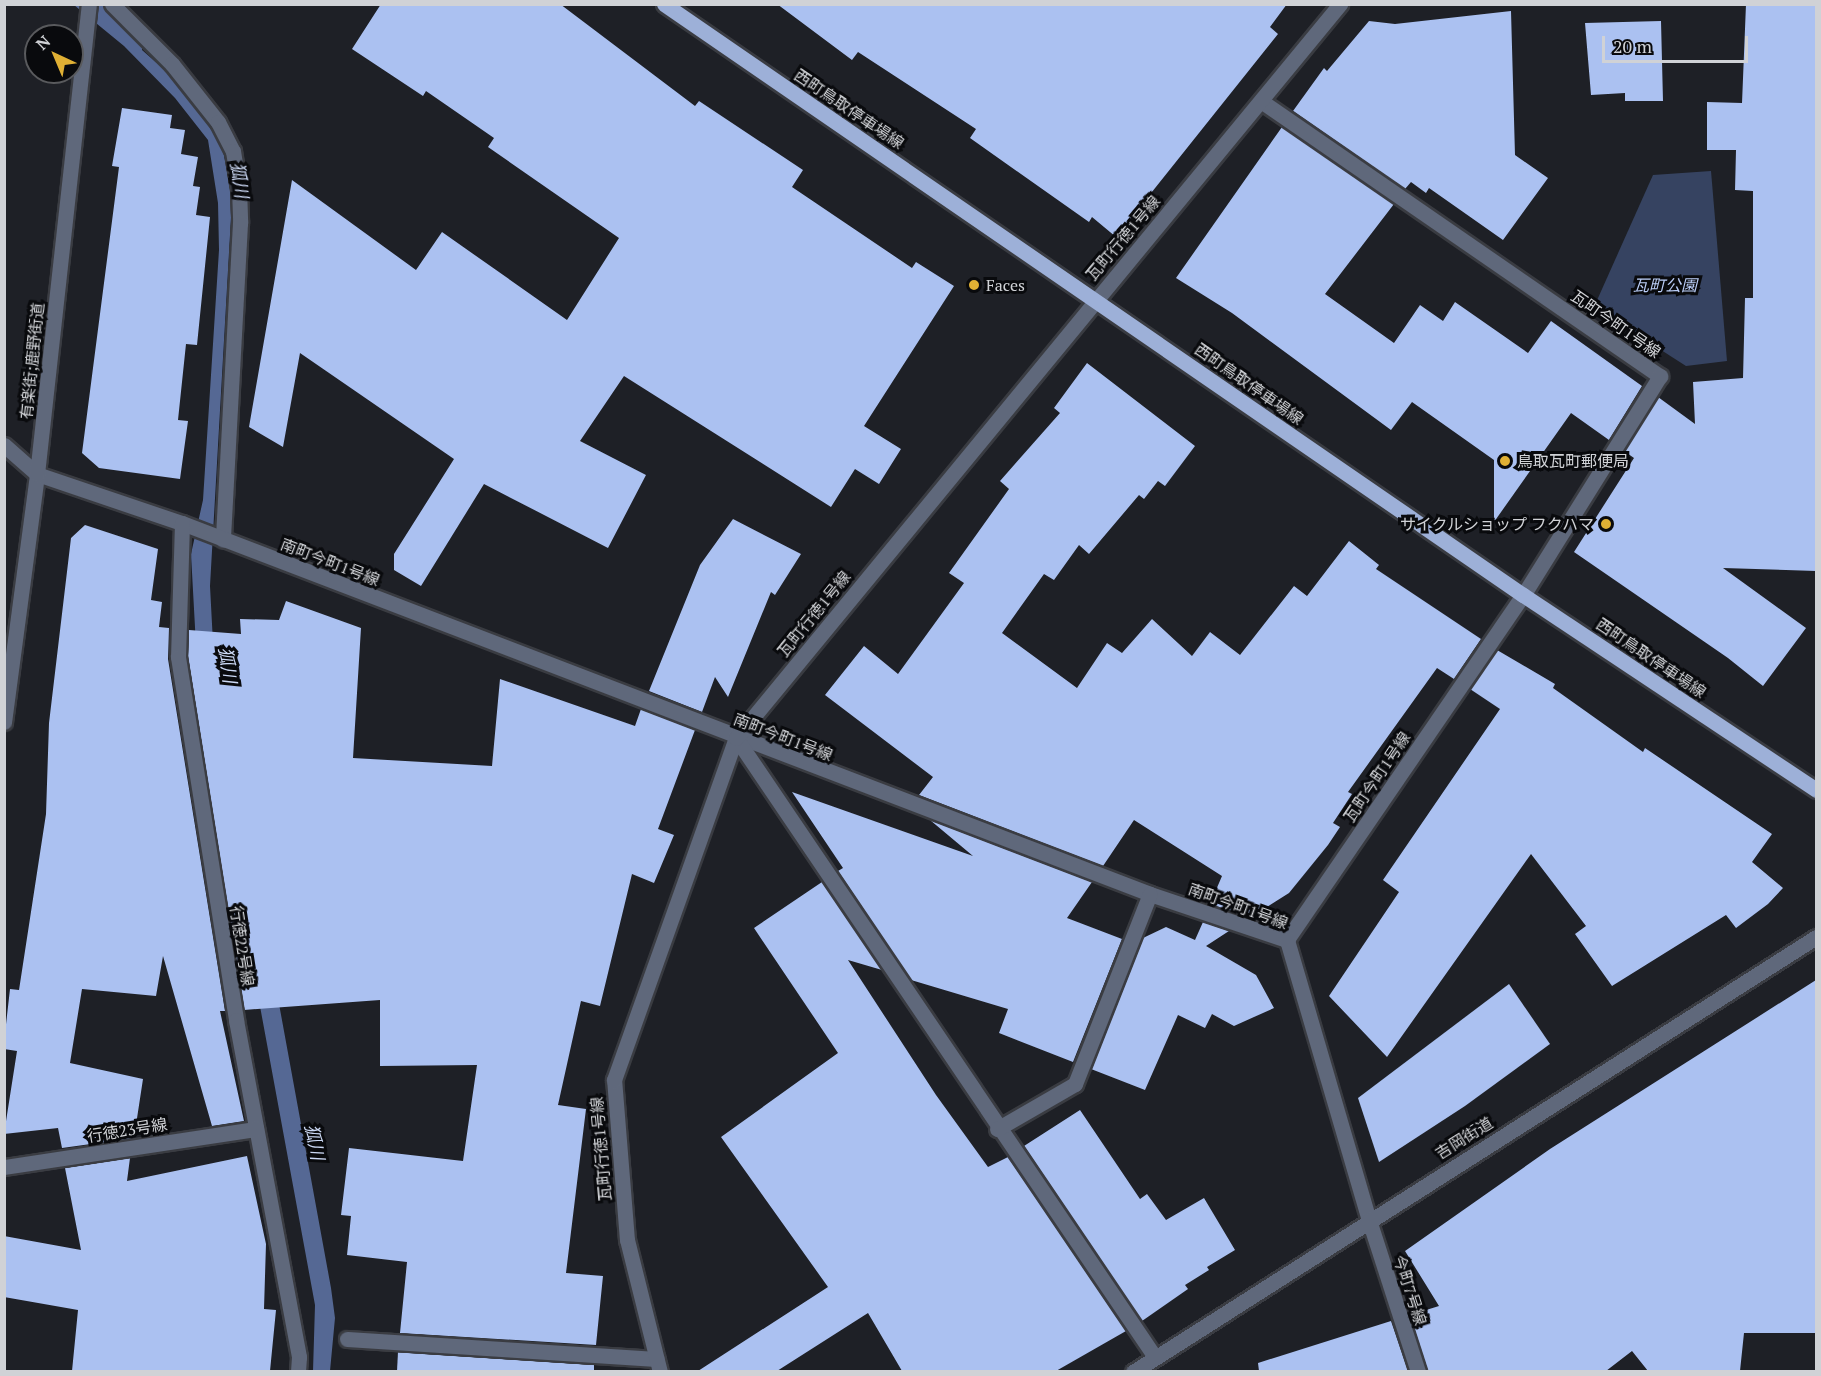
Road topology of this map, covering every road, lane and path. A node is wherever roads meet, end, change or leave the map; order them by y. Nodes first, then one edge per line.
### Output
1 (90, 4) edge
2 (112, 4) edge
3 (664, 4) edge
4 (1340, 4) edge
5 (1261, 101) junction
6 (1095, 300) junction
7 (4, 445) edge
8 (37, 474) junction
9 (182, 523) junction
10 (223, 540) junction
11 (1523, 595) junction
12 (9, 660) edge
13 (4, 722) edge
14 (736, 738) junction
15 (1816, 790) edge
16 (1150, 894) junction
17 (1816, 937) edge
18 (1287, 940) junction
19 (256, 1129) junction
20 (997, 1129) junction
21 (4, 1167) edge
22 (1369, 1220) junction
23 (347, 1339) dead end
24 (1155, 1358) junction
25 (658, 1365) edge
26 (298, 1371) edge
27 (1133, 1371) edge
28 (1418, 1371) edge

1 - 8 street, 有楽街;鹿野街道
2 - 10 street
3 - 6 main road, 西町鳥取停車場線
4 - 5 street, 瓦町行徳1号線
5 - 6 street, 瓦町行徳1号線
5 - 11 street, 瓦町今町1号線
6 - 11 main road, 西町鳥取停車場線
6 - 14 street, 瓦町行徳1号線
7 - 8 street, 南町今町1号線
8 - 9 street, 南町今町1号線
8 - 12 street, 有楽街;鹿野街道
9 - 10 street, 南町今町1号線
9 - 19 street, 行徳22号線
10 - 14 street, 南町今町1号線
11 - 15 main road, 西町鳥取停車場線
11 - 18 street, 瓦町今町1号線
12 - 13 street, 有楽街;鹿野街道
14 - 16 street, 南町今町1号線
14 - 20 street
14 - 25 street, 瓦町行徳1号線
16 - 18 street, 南町今町1号線
16 - 20 street
17 - 22 street, 吉岡街道
18 - 22 street, 南町今町1号線
19 - 21 street, 行徳23号線
19 - 26 street, 行徳22号線
20 - 24 street
22 - 24 street, 吉岡街道
22 - 28 street, 今町7号線
23 - 25 street
24 - 27 street, 吉岡街道

